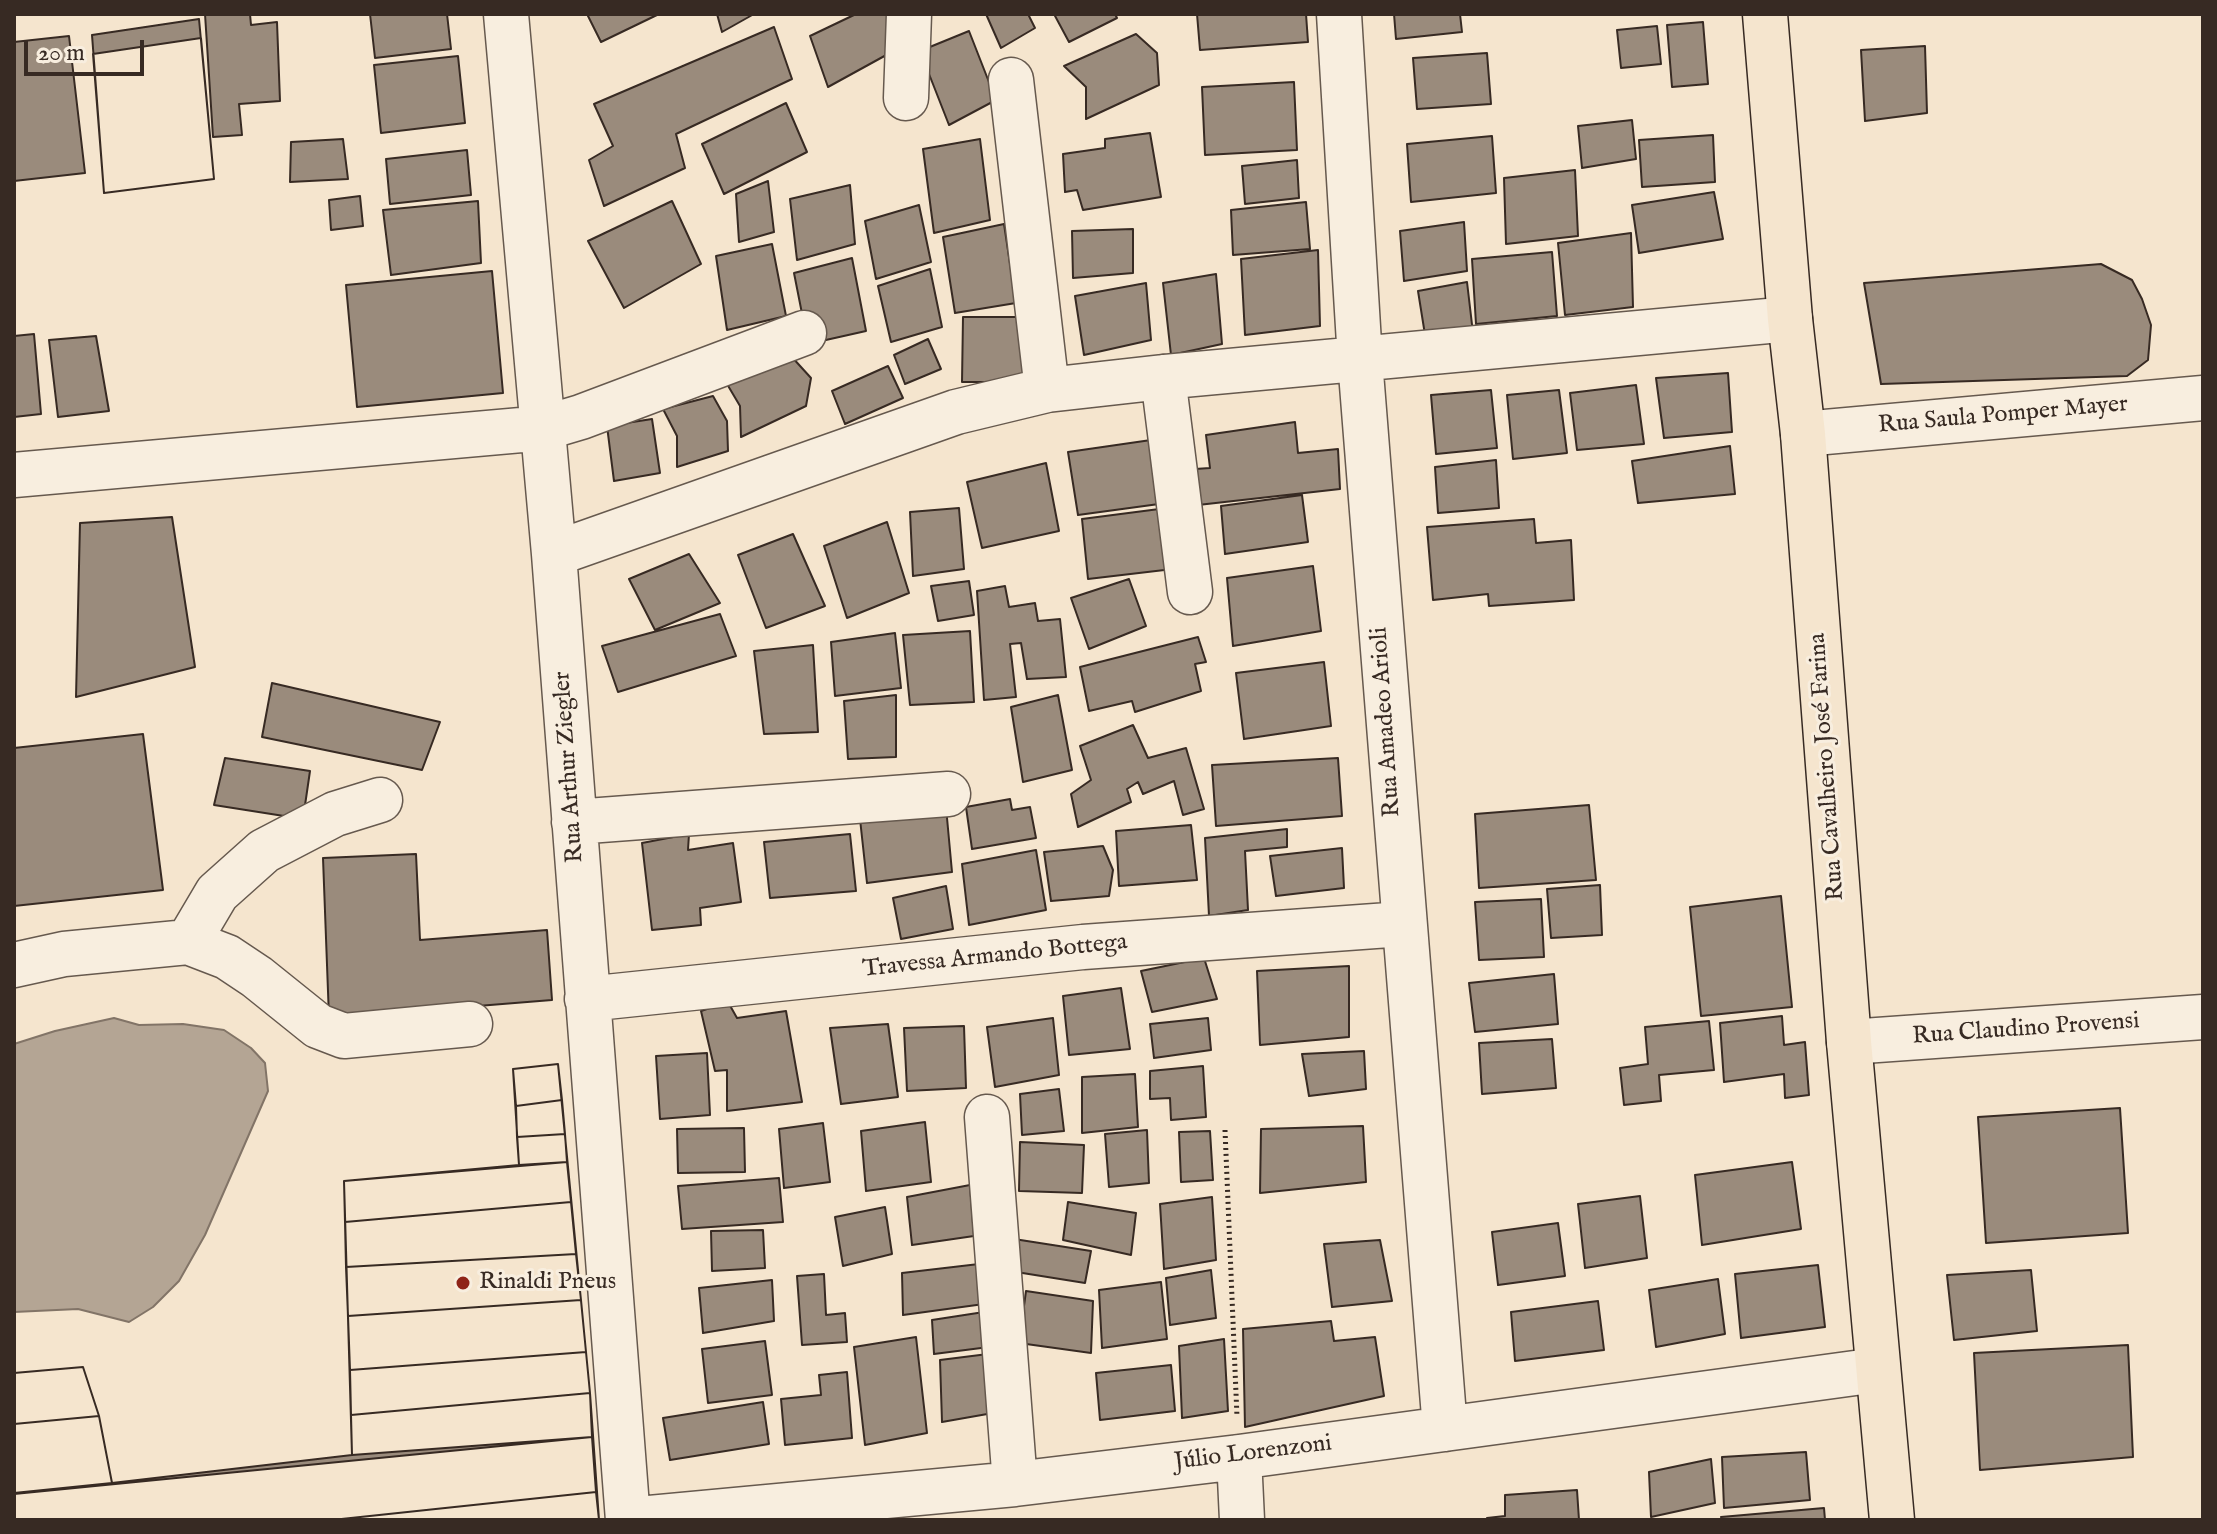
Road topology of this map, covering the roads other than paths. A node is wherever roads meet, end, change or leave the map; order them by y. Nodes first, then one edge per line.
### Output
1 (506, 14) edge
2 (909, 14) edge
3 (1339, 14) edge
4 (1765, 14) edge
5 (1011, 80) dead end
6 (906, 98) dead end
7 (1790, 319) junction
8 (804, 333) dead end
9 (1360, 360) junction
10 (1163, 377) junction
11 (1047, 390) junction
12 (2203, 398) edge
13 (544, 428) junction
14 (1803, 434) junction
15 (14, 475) edge
16 (554, 554) junction
17 (1190, 592) dead end
18 (948, 794) dead end
19 (380, 800) dead end
20 (574, 822) junction
21 (1403, 924) junction
22 (188, 942) junction
23 (14, 965) edge
24 (587, 999) junction
25 (2203, 1017) edge
26 (470, 1024) dead end
27 (1849, 1042) junction
28 (987, 1117) dead end
29 (1877, 1370) junction
30 (1445, 1429) junction
31 (1239, 1457) junction
32 (1015, 1484) junction
33 (628, 1520) edge
34 (1242, 1520) edge
35 (1892, 1520) edge

1 - 13 street, Rua Arthur Ziegler
2 - 6 street
3 - 9 street, Rua Amadeo Arioli
4 - 7 main road, Rua Cavalheiro José Farina
5 - 11 street
7 - 9 street
7 - 14 main road, Rua Cavalheiro José Farina
8 - 13 street
9 - 10 street
9 - 21 street, Rua Amadeo Arioli
10 - 11 street
10 - 17 street
11 - 16 street
12 - 14 street, Rua Saula Pomper Mayer
13 - 15 street
13 - 16 street, Rua Arthur Ziegler
14 - 27 main road, Rua Cavalheiro José Farina
16 - 20 street, Rua Arthur Ziegler
18 - 20 street
19 - 22 street
20 - 24 street, Rua Arthur Ziegler
21 - 24 street, Travessa Armando Bottega
21 - 30 street, Rua Amadeo Arioli
22 - 23 street
22 - 26 street
24 - 33 street, Rua Arthur Ziegler
25 - 27 street, Rua Claudino Provensi
27 - 29 main road, Rua Cavalheiro José Farina
28 - 32 street
29 - 30 street, Júlio Lorenzoni
29 - 35 main road, Rua Cavalheiro José Farina
30 - 31 street, Júlio Lorenzoni
31 - 32 street, Júlio Lorenzoni
31 - 34 street
32 - 33 street, Júlio Lorenzoni

